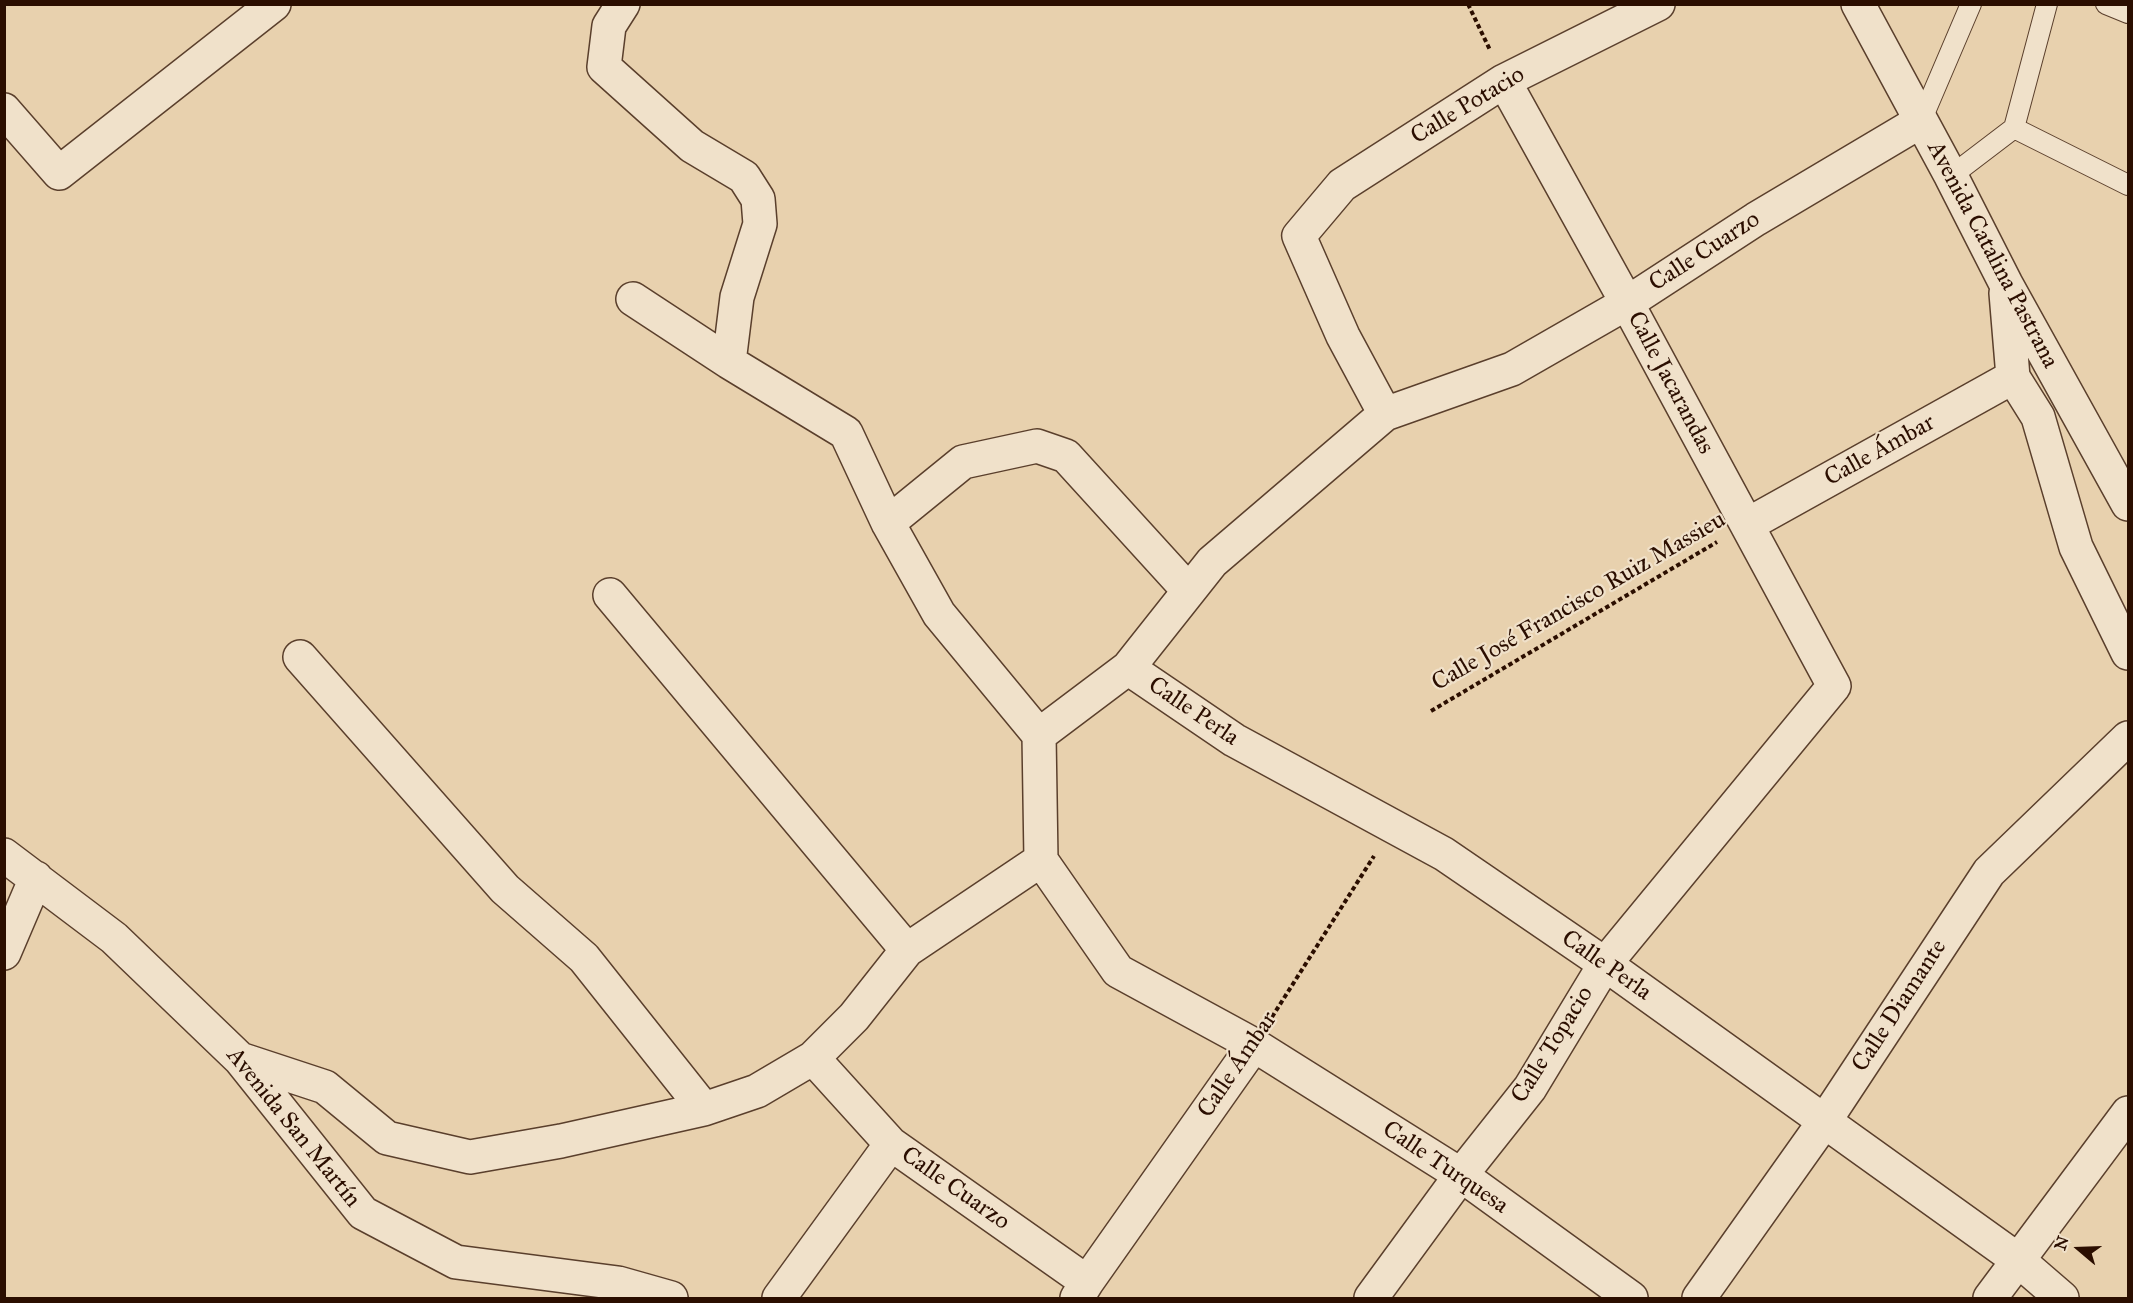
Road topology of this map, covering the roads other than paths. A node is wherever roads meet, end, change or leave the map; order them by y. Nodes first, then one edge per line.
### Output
1 (274, 4) edge
2 (623, 4) edge
3 (1658, 4) edge
4 (1858, 4) edge
5 (1971, 4) edge
6 (2047, 4) edge
7 (2106, 4) edge
8 (2128, 14) edge
9 (1504, 81) junction
10 (4, 110) edge
11 (1921, 120) junction
12 (2014, 128) junction
13 (1951, 176) junction
14 (2128, 185) edge
15 (2006, 284) junction
16 (633, 298) dead end
17 (1627, 303) junction
18 (729, 362) junction
19 (2013, 377) junction
20 (1385, 414) junction
21 (2128, 504) edge
22 (888, 523) junction
23 (1747, 525) junction
24 (1189, 591) junction
25 (610, 595) dead end
26 (2128, 653) edge
27 (300, 657) dead end
28 (1128, 668) junction
29 (1834, 686) joint
30 (1039, 735) junction
31 (2128, 738) edge
32 (4, 855) edge
33 (1041, 860) junction
34 (36, 878) junction
35 (906, 950) junction
36 (4, 953) edge
37 (1605, 964) junction
38 (1254, 1045) junction
39 (813, 1058) junction
40 (240, 1059) junction
41 (704, 1109) junction
42 (2128, 1113) edge
43 (1824, 1122) junction
44 (891, 1144) junction
45 (1461, 1175) junction
46 (2019, 1260) junction
47 (1082, 1290) edge
48 (671, 1299) edge
49 (779, 1299) edge
50 (1371, 1299) edge
51 (1631, 1299) edge
52 (1699, 1299) edge
53 (1990, 1299) edge
54 (2062, 1299) edge

1 - 10 street
2 - 18 street
3 - 9 street, Calle Potacio
4 - 11 street, Avenida Catalina Pastrana
5 - 11 lane
6 - 12 lane
7 - 8 lane
9 - 17 street, Calle Jacarandas
9 - 20 street, Calle Potacio
11 - 13 street, Avenida Catalina Pastrana
11 - 17 street, Calle Cuarzo
12 - 13 lane
12 - 14 lane
13 - 15 street, Avenida Catalina Pastrana
15 - 19 street
15 - 21 street, Avenida Catalina Pastrana
16 - 18 street
17 - 20 street, Calle Cuarzo
17 - 23 street, Calle Jacarandas
18 - 22 street
19 - 23 street, Calle Ámbar
19 - 26 street
20 - 24 street
22 - 24 street
22 - 30 street
23 - 29 street, Calle Jacarandas
24 - 28 street
25 - 35 street
27 - 41 street
28 - 30 street
28 - 37 street, Calle Perla
29 - 37 street, Calle Topacio
30 - 33 street
31 - 43 street, Calle Diamante
32 - 34 street, Avenida San Martín
33 - 35 street
33 - 38 street, Calle Turquesa
34 - 36 street
34 - 40 street, Avenida San Martín
35 - 39 street
37 - 43 street, Calle Perla
37 - 45 street, Calle Topacio
38 - 45 street, Calle Turquesa
38 - 47 street, Calle Ámbar
39 - 41 street
39 - 44 street
40 - 41 street
40 - 48 street, Avenida San Martín
42 - 46 street
43 - 46 street, Calle Perla
43 - 52 street, Calle Diamante
44 - 47 street, Calle Cuarzo
44 - 49 street, Calle Cuarzo
45 - 50 street, Calle Topacio
45 - 51 street, Calle Turquesa
46 - 53 street
46 - 54 street, Calle Perla

